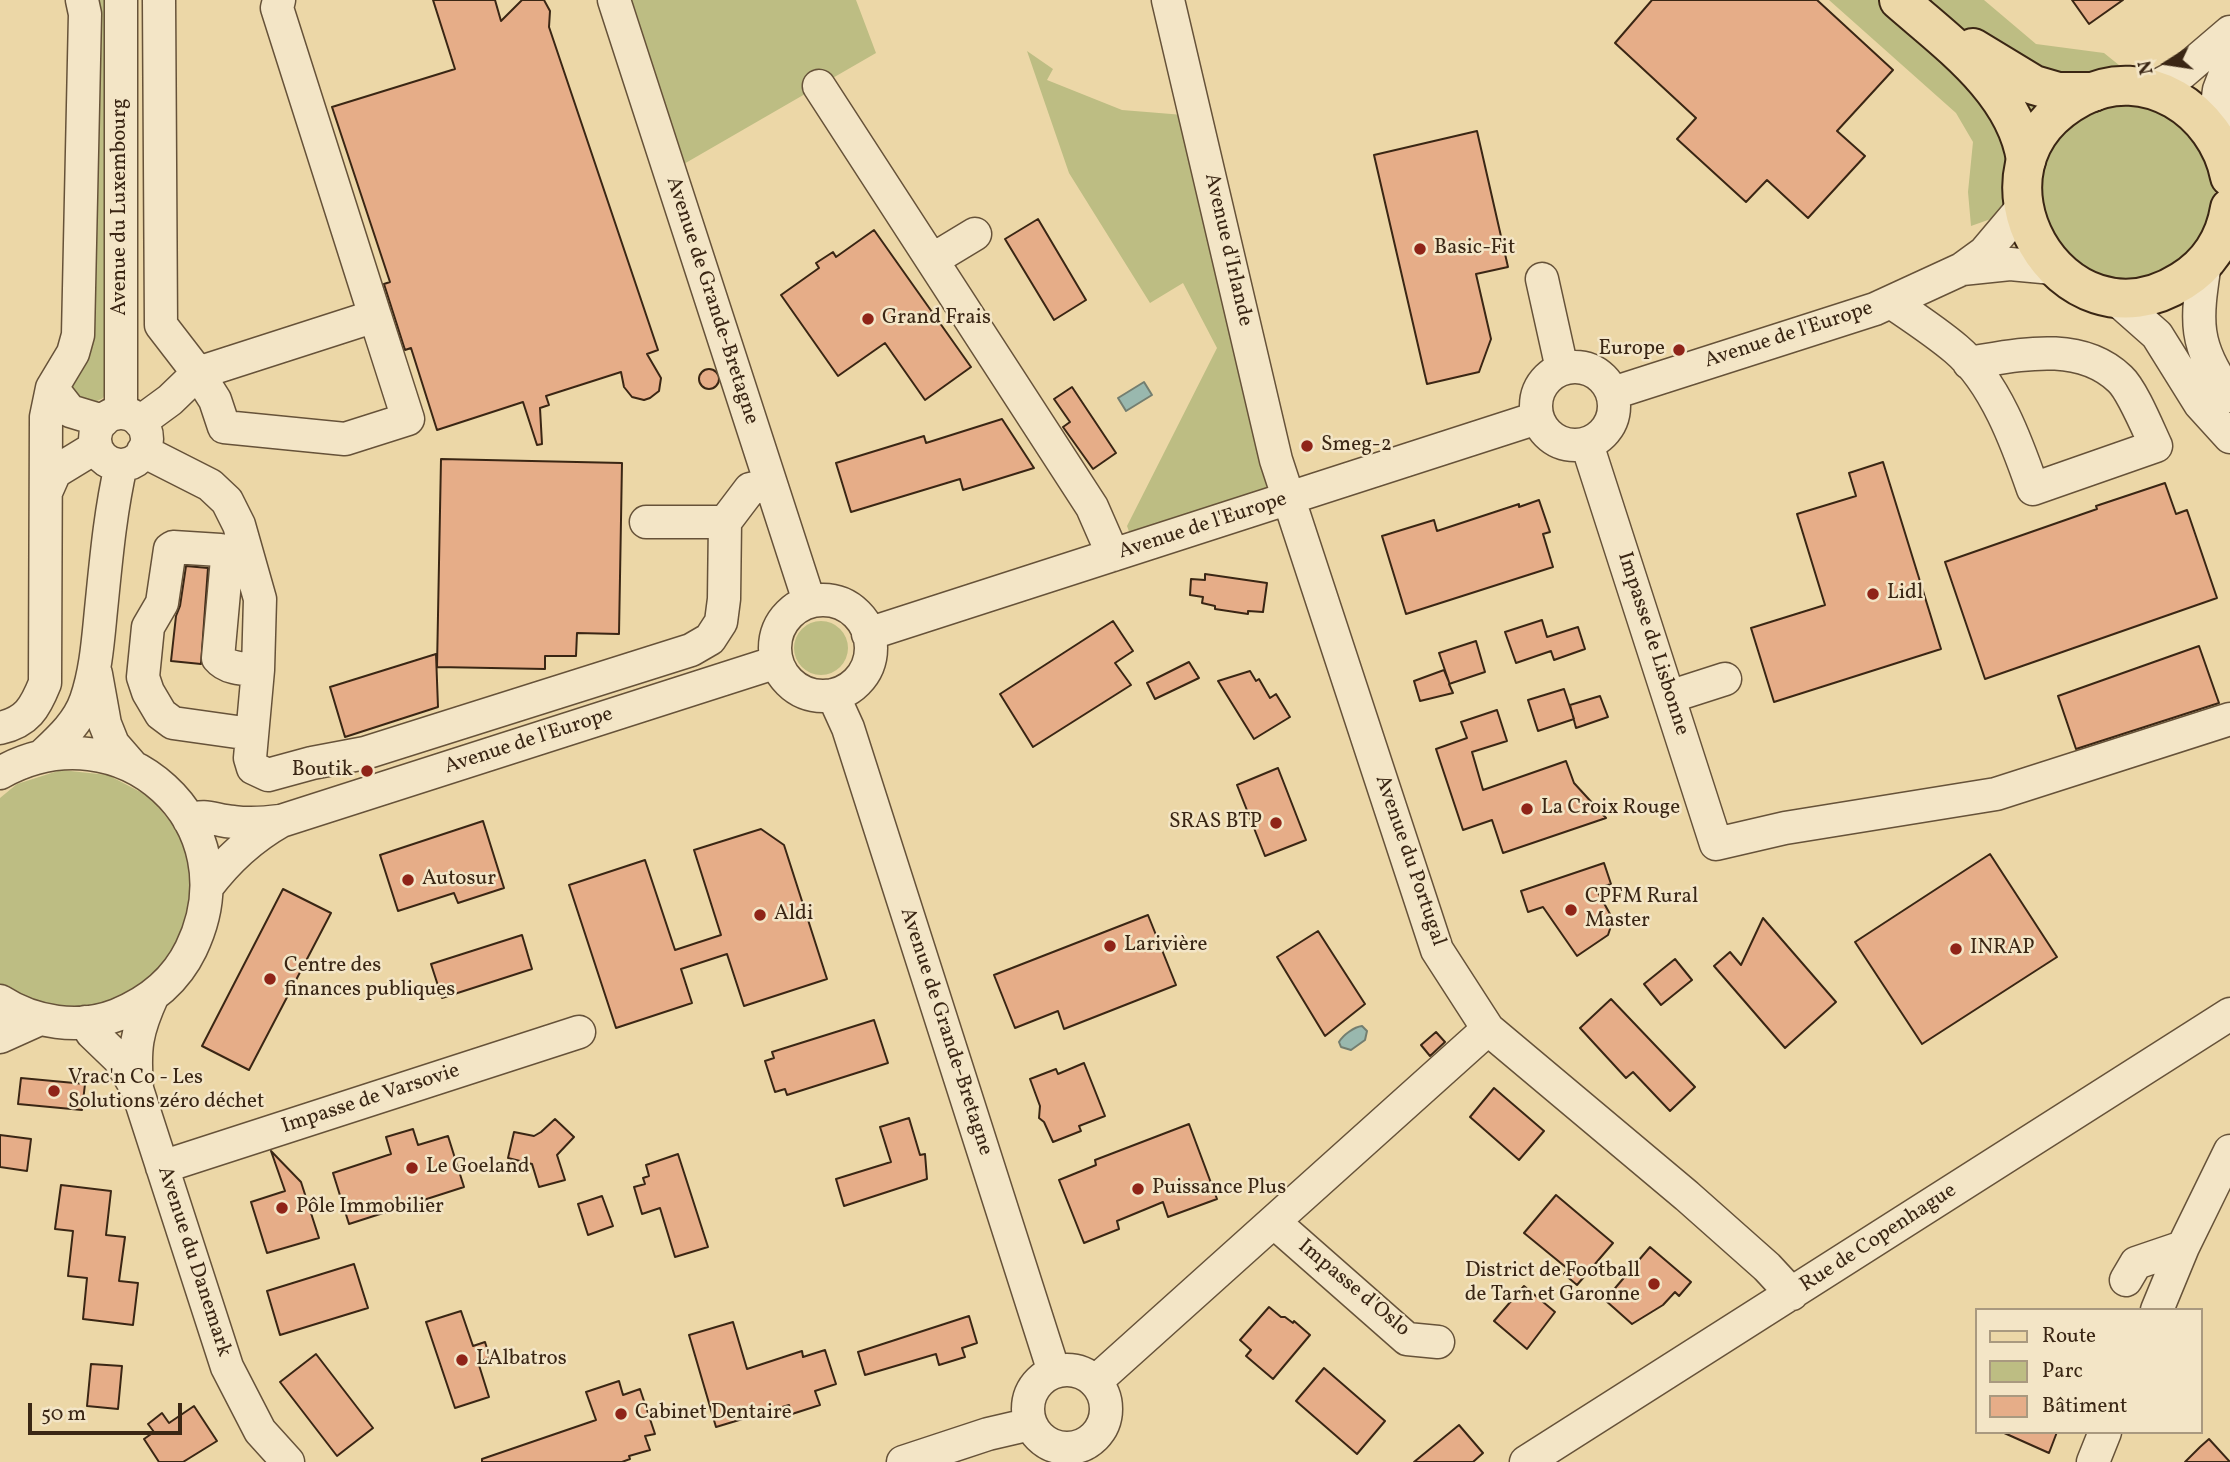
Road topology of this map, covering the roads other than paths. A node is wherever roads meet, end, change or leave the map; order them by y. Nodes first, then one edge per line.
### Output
1 (82, 0) edge
2 (121, 0) edge
3 (159, 0) edge
4 (279, 0) edge
5 (614, 0) edge
6 (1168, 0) edge
7 (1899, 0) edge
8 (1918, 0) edge
9 (2230, 32) edge
10 (2230, 61) edge
11 (818, 86) dead end
12 (2150, 89) junction
13 (2093, 92) junction
14 (2223, 151) edge
15 (2026, 160) junction
16 (2022, 208) junction
17 (975, 234) dead end
18 (2221, 236) edge
19 (932, 260) junction
20 (2053, 268) junction
21 (1962, 269) junction
22 (1542, 279) dead end
23 (2114, 297) junction
24 (1891, 302) junction
25 (375, 316) junction
26 (2008, 357) junction
27 (1969, 363) junction
28 (1562, 369) junction
29 (198, 373) junction
30 (52, 388) junction
31 (1612, 393) junction
32 (1991, 395) junction
33 (2230, 396) edge
34 (1538, 418) junction
35 (121, 437) junction
36 (2230, 437) edge
37 (1587, 444) junction
38 (760, 486) junction
39 (47, 490) junction
40 (1288, 500) junction
41 (646, 522) dead end
42 (725, 522) junction
43 (1113, 555) junction
44 (809, 601) junction
45 (868, 634) junction
46 (777, 663) junction
47 (95, 666) junction
48 (258, 670) junction
49 (1725, 679) dead end
50 (833, 695) junction
51 (1669, 697) junction
52 (2230, 719) edge
53 (6, 729) edge
54 (251, 734) junction
55 (427, 735) junction
56 (43, 755) junction
57 (133, 766) junction
58 (0, 773) edge
59 (422, 776) junction
60 (189, 820) junction
61 (281, 821) junction
62 (207, 887) junction
63 (153, 995) junction
64 (0, 1001) edge
65 (2230, 1014) edge
66 (40, 1019) junction
67 (85, 1022) junction
68 (1488, 1029) junction
69 (579, 1032) dead end
70 (0, 1037) edge
71 (137, 1089) junction
72 (2230, 1151) edge
73 (162, 1167) junction
74 (1275, 1222) junction
75 (2183, 1247) junction
76 (2126, 1280) dead end
77 (1792, 1294) junction
78 (2158, 1308) edge
79 (1438, 1342) dead end
80 (1054, 1372) junction
81 (1095, 1382) junction
82 (1031, 1424) junction
83 (2104, 1434) edge
84 (288, 1462) edge
85 (902, 1462) edge
86 (1526, 1462) edge
87 (2093, 1462) edge

1 - 30 street
2 - 35 street, Avenue du Luxembourg
3 - 29 street
4 - 25 street
5 - 38 street, Avenue de Grande-Bretagne
6 - 40 street, Avenue d'Irlande
7 - 15 main road
8 - 13 main road
9 - 12 street
10 - 14 street
11 - 19 street
12 - 13 main road
12 - 14 main road
13 - 15 main road
15 - 16 main road
16 - 20 main road
16 - 21 street, Avenue de l'Europe
17 - 19 street
18 - 23 main road
18 - 33 street
19 - 43 street
20 - 21 street, Avenue de l'Europe
20 - 23 main road
21 - 24 street, Avenue de l'Europe
22 - 28 street
23 - 36 street
24 - 27 street
24 - 31 street, Avenue de l'Europe
25 - 29 street
25 - 29 street
26 - 27 street
26 - 32 street
26 - 32 street
27 - 32 street
28 - 31 street
28 - 34 street
29 - 35 street
30 - 35 street
30 - 39 street
31 - 37 street
34 - 37 street
34 - 40 street, Avenue de l'Europe
35 - 39 street
35 - 47 street, Avenue du Luxembourg
35 - 48 street
37 - 51 street, Impasse de Lisbonne
38 - 42 street
38 - 44 street, Avenue de Grande-Bretagne
39 - 53 street
40 - 43 street, Avenue de l'Europe
40 - 68 street, Avenue du Portugal
41 - 42 street
42 - 55 street
43 - 45 street, Avenue de l'Europe
44 - 45 street
44 - 46 street
45 - 50 street
46 - 50 street
46 - 59 street, Avenue de l'Europe
47 - 56 street, Avenue du Luxembourg
47 - 57 street, Avenue du Luxembourg
48 - 54 street
48 - 54 street
49 - 51 street
50 - 80 street, Avenue de Grande-Bretagne
51 - 52 street, Impasse de Lisbonne
54 - 55 street
55 - 59 street
56 - 57 street
56 - 58 street
57 - 60 street
59 - 61 street, Avenue de l'Europe
60 - 61 street, Avenue de l'Europe
60 - 62 street
61 - 62 street, Avenue de l'Europe
62 - 63 street
63 - 67 street
63 - 71 street, Avenue du Danemark
64 - 66 street
65 - 77 street, Rue de Copenhague
66 - 67 street
66 - 70 street
67 - 71 street, Avenue du Danemark
68 - 74 street
68 - 77 street, Avenue du Portugal
69 - 73 street, Impasse de Varsovie
71 - 73 street, Avenue du Danemark
72 - 75 street
73 - 84 street, Avenue du Danemark
74 - 79 street, Impasse d'Oslo
74 - 81 street
75 - 76 street
75 - 78 street
77 - 86 street, Rue de Copenhague
80 - 81 street
80 - 82 street
81 - 82 street
82 - 85 street
83 - 87 street

